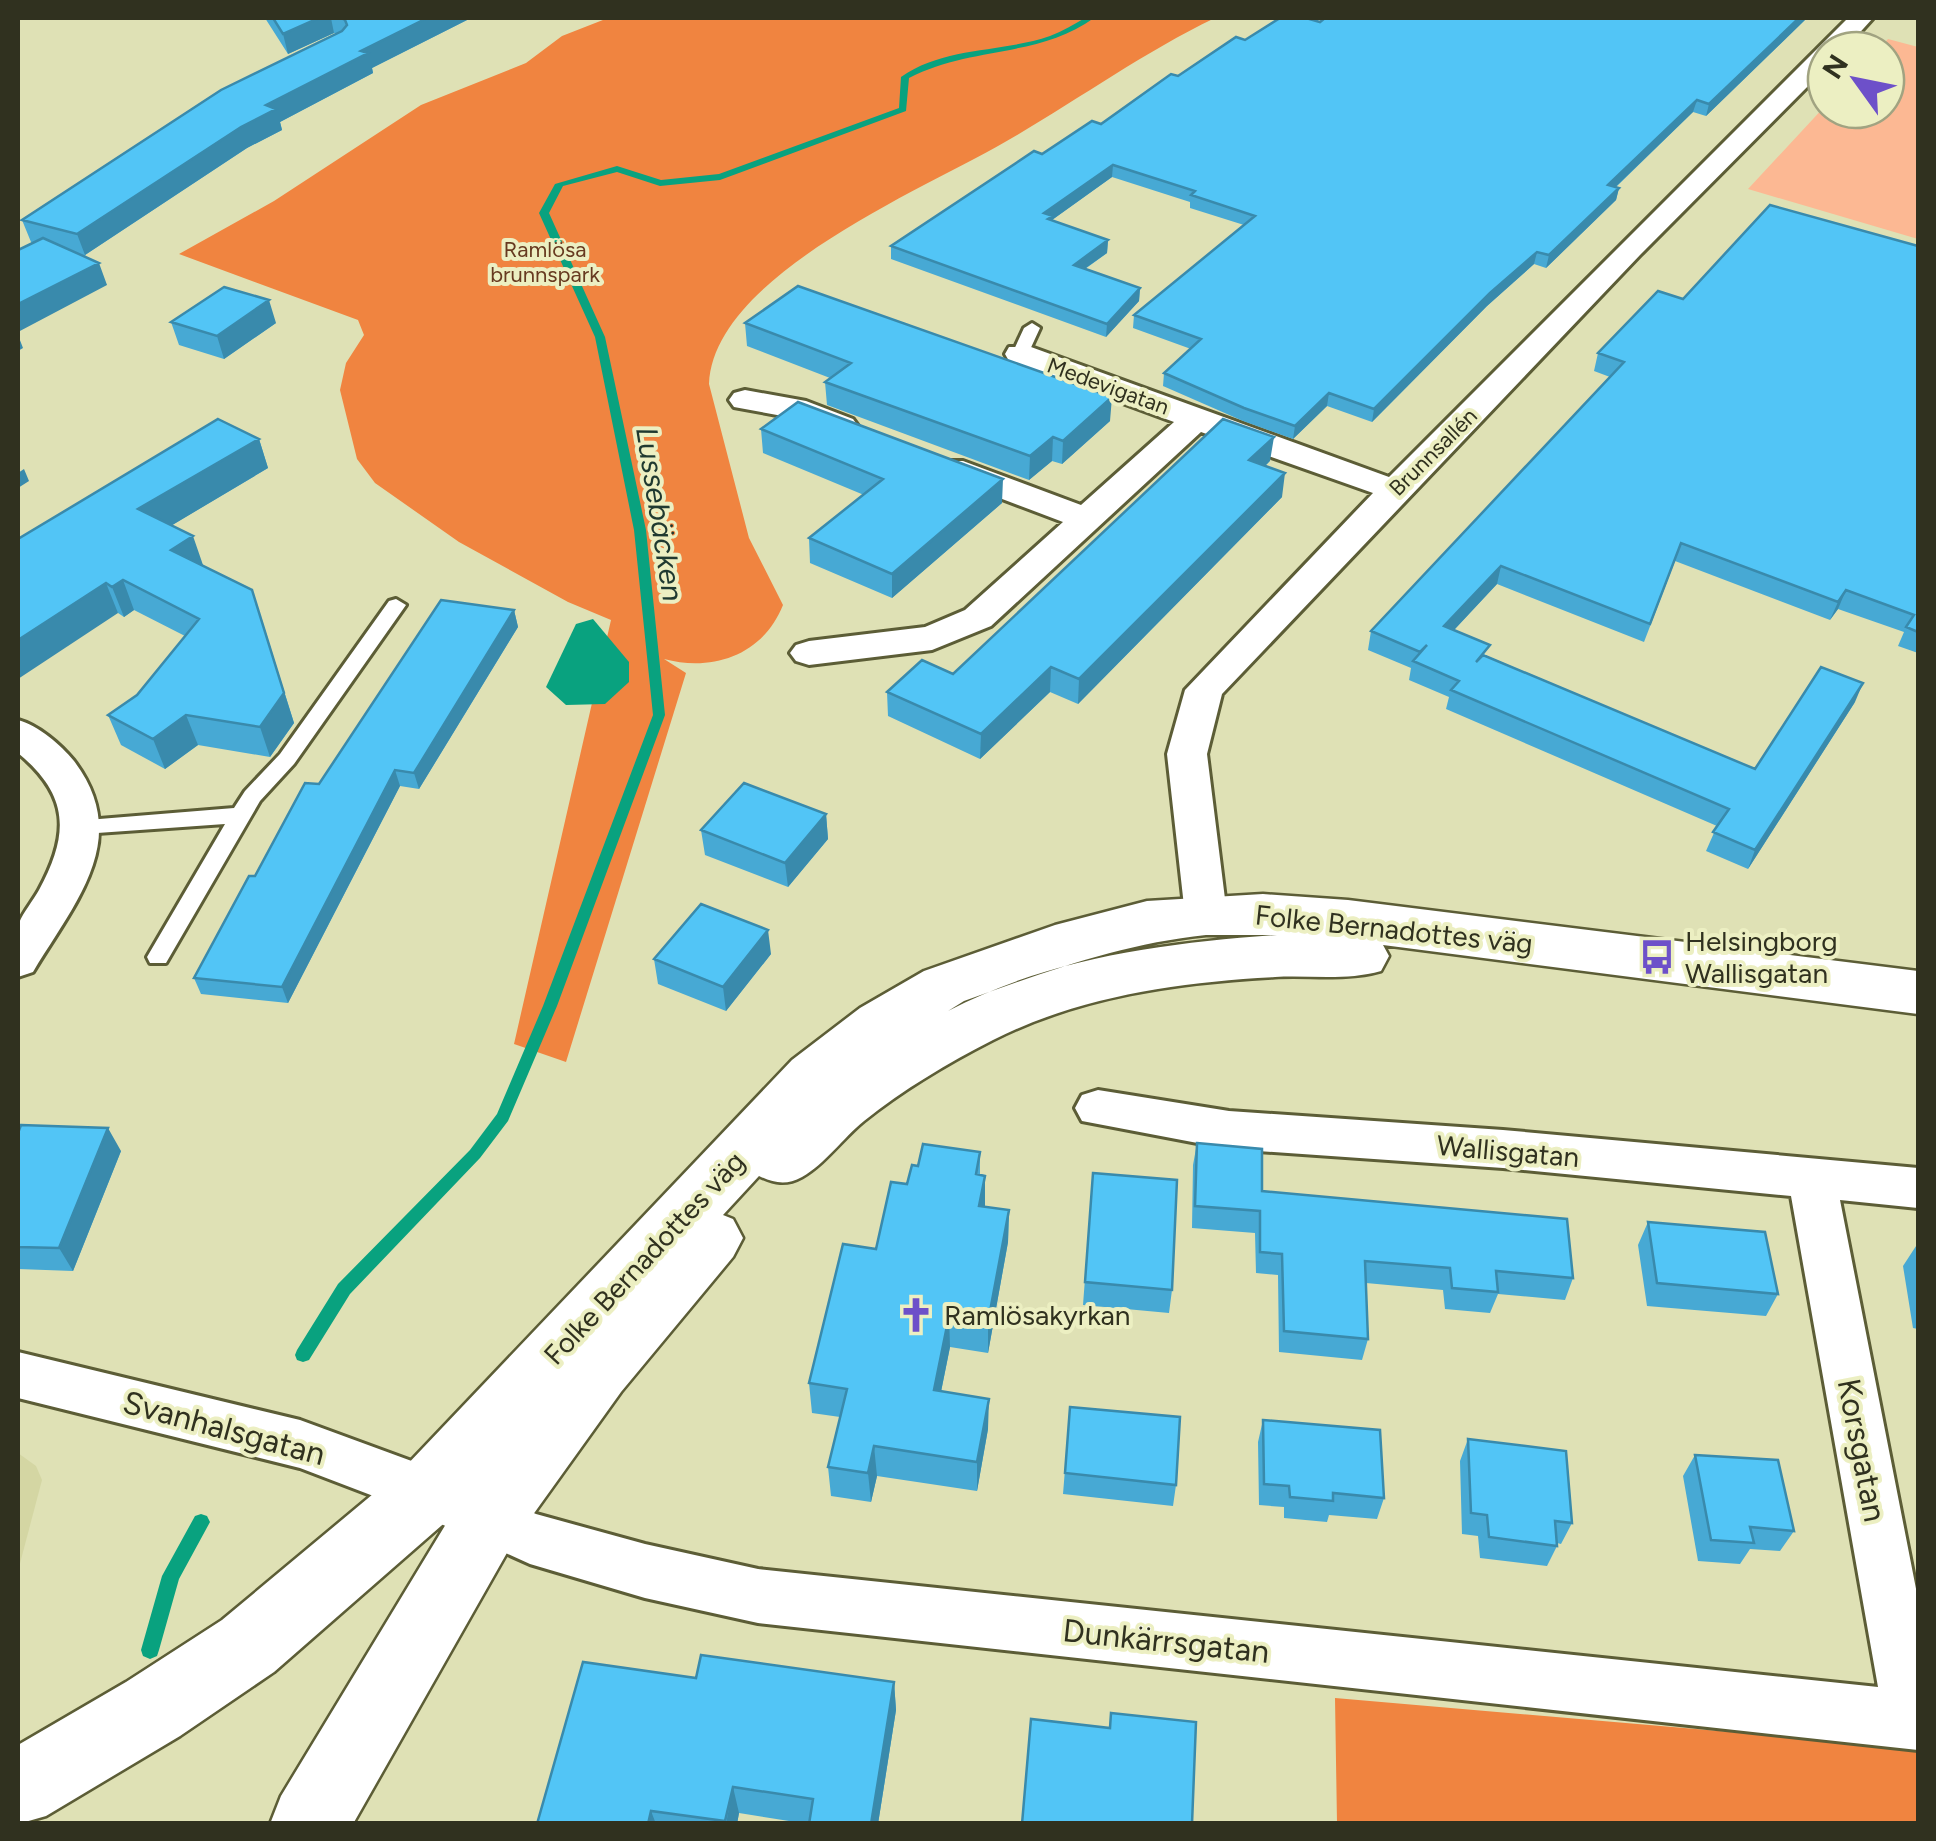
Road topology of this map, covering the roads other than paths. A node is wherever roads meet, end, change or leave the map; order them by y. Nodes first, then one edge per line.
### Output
1 (1806, 74) edge
2 (1026, 341) dead end
3 (745, 400) dead end
4 (1196, 419) junction
5 (868, 436) edge
6 (922, 457) edge
7 (1395, 490) junction
8 (1086, 520) junction
9 (396, 606) dead end
10 (809, 653) dead end
11 (18, 733) edge
12 (241, 815) junction
13 (83, 826) junction
14 (1206, 915) junction
15 (158, 958) dead end
16 (18, 960) edge
17 (1918, 993) edge
18 (1918, 1025) edge
19 (1098, 1108) dead end
20 (1812, 1180) junction
21 (1918, 1188) edge
22 (18, 1375) edge
23 (458, 1506) junction
24 (1916, 1720) edge
25 (18, 1788) edge
26 (309, 1824) edge

1 - 7 street, Brunnsallén
2 - 4 street, Medevigatan
3 - 5 street
4 - 7 street, Medevigatan
4 - 8 street, Medevigatan
6 - 8 street
7 - 14 street, Brunnsallén
8 - 10 street, Medevigatan
9 - 12 lane
11 - 13 street
12 - 13 lane
12 - 15 lane
13 - 16 street
14 - 17 street, Folke Bernadottes väg
14 - 23 street, Folke Bernadottes väg
18 - 23 street, Folke Bernadottes väg
19 - 20 street, Wallisgatan
20 - 21 street, Wallisgatan
20 - 24 street, Korsgatan
22 - 23 street, Svanhalsgatan
23 - 24 street, Dunkärrsgatan
23 - 25 street
23 - 26 street

